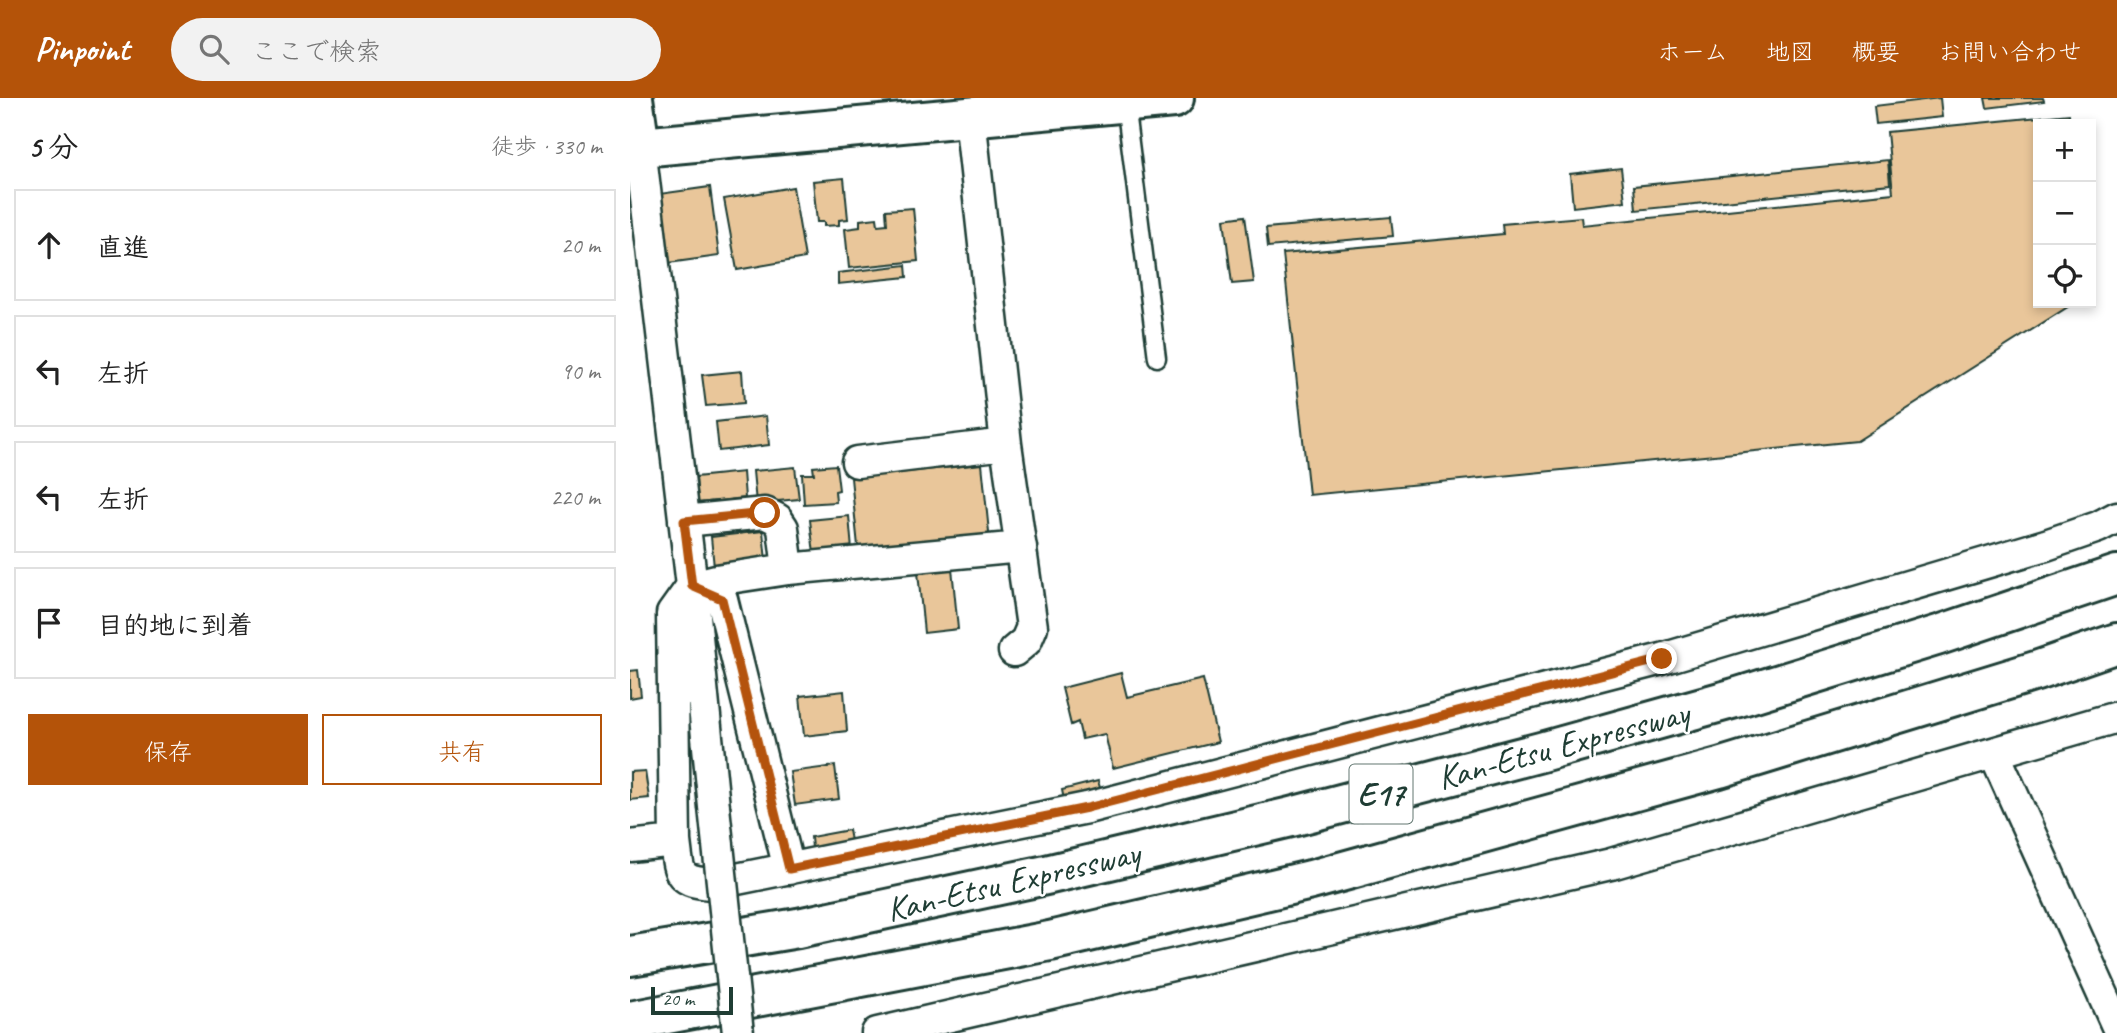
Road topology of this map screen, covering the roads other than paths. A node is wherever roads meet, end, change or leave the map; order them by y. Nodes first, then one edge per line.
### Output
1 (634, 98) edge
2 (1174, 98) edge
3 (1125, 103) junction
4 (970, 117) junction
5 (635, 148) edge
6 (1157, 358) dead end
7 (1006, 444) junction
8 (857, 462) dead end
9 (2117, 517) edge
10 (684, 521) junction
11 (1021, 547) junction
12 (788, 569) junction
13 (2117, 575) edge
14 (692, 586) junction
15 (2117, 643) edge
16 (1014, 651) dead end
17 (2117, 717) edge
18 (1994, 753) junction
19 (675, 841) junction
20 (630, 846) edge
21 (789, 869) junction
22 (630, 956) edge
23 (630, 1021) edge
24 (2117, 1026) edge
25 (738, 1033) edge
26 (877, 1033) edge

1 - 5 main road
2 - 3 main road
3 - 4 main road
3 - 6 lane
4 - 5 main road
4 - 7 street
5 - 10 street
7 - 8 street
7 - 11 street
9 - 21 street
10 - 12 street
10 - 14 street
11 - 12 street
11 - 16 street
12 - 14 street
13 - 22 main road, Kan-Etsu Expressway / E17
14 - 19 street
14 - 21 street
14 - 25 street, bridge
15 - 23 main road, Kan-Etsu Expressway / E17
17 - 18 street
18 - 24 street
18 - 26 street
19 - 20 street
19 - 21 street

